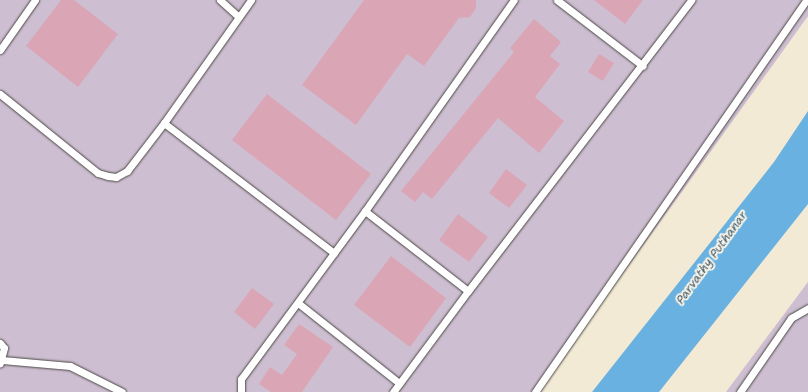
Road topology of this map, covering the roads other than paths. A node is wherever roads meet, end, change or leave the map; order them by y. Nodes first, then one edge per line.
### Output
1 (35, 0) edge
2 (220, 0) edge
3 (251, 0) edge
4 (514, 0) edge
5 (557, 0) edge
6 (691, 0) edge
7 (806, 0) edge
8 (239, 17) junction
9 (0, 50) edge
10 (643, 66) junction
11 (0, 94) edge
12 (164, 123) junction
13 (365, 211) junction
14 (334, 253) junction
15 (468, 291) junction
16 (298, 303) junction
17 (808, 308) edge
18 (0, 343) edge
19 (1, 362) edge
20 (400, 383) junction
21 (122, 392) edge
22 (241, 392) edge
23 (393, 392) edge
24 (536, 392) edge
25 (740, 392) edge

1 - 9 lane
2 - 8 lane
3 - 8 lane
4 - 13 lane
5 - 10 lane
6 - 10 lane
7 - 24 lane
8 - 12 lane
10 - 15 lane
11 - 12 lane
12 - 14 lane
13 - 14 lane
13 - 15 lane
14 - 16 lane
15 - 20 lane
16 - 20 lane
16 - 22 lane
17 - 25 lane
18 - 19 lane
19 - 21 lane
20 - 23 lane

